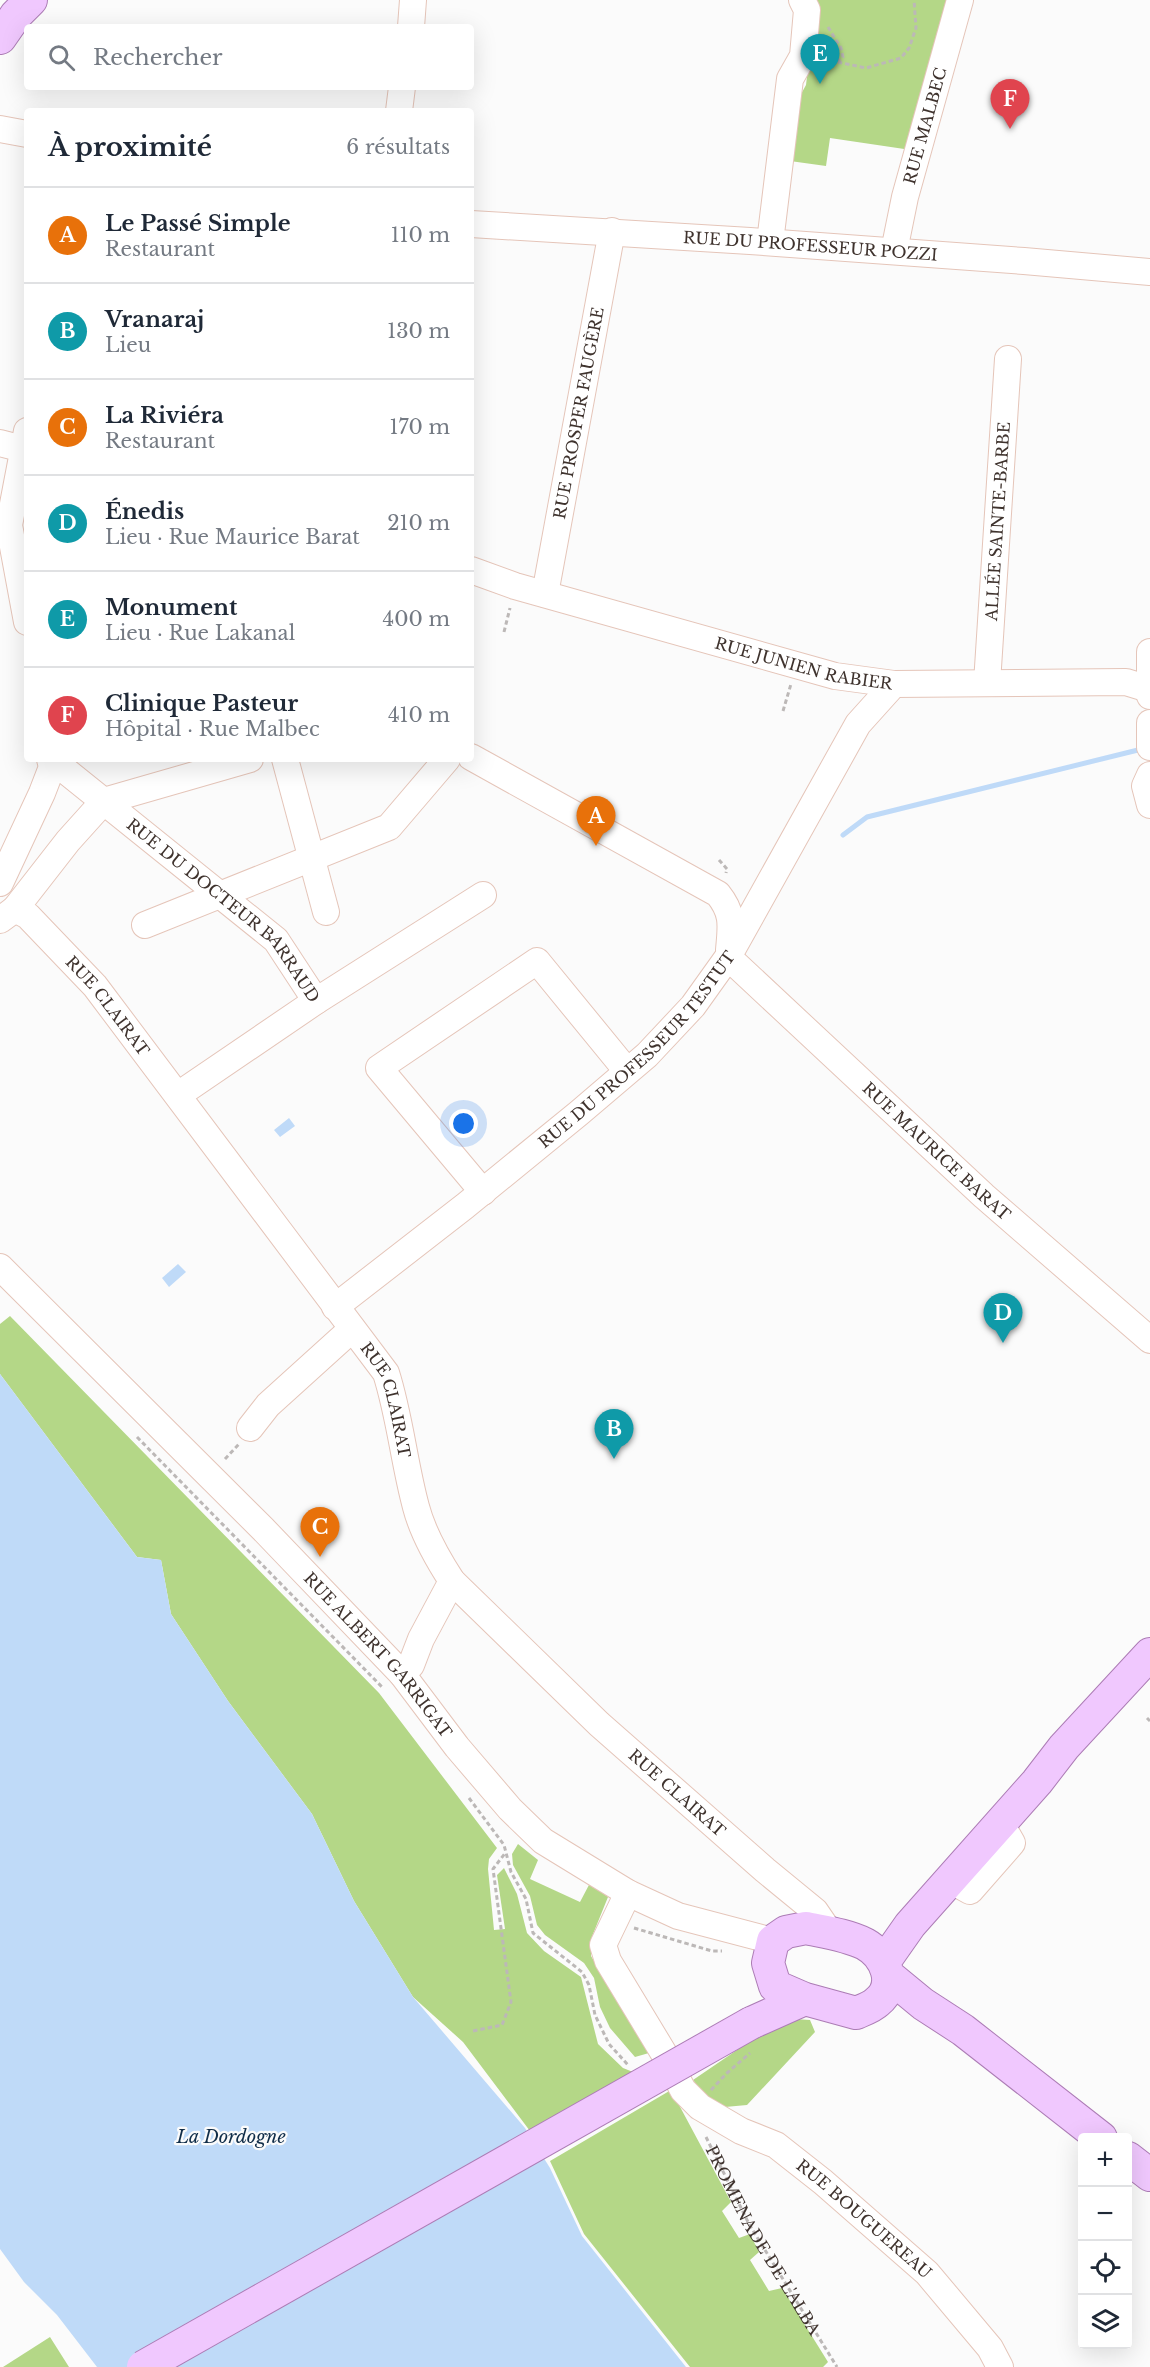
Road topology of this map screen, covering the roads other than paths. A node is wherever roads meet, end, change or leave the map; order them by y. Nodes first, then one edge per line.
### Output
1 (413, 0) edge
2 (802, 0) edge
3 (960, 0) edge
4 (9, 4) edge
5 (411, 24) edge
6 (0, 38) edge
7 (402, 90) edge
8 (399, 108) edge
9 (0, 129) edge
10 (24, 134) edge
11 (474, 224) edge
12 (612, 231) junction
13 (770, 242) junction
14 (894, 251) junction
15 (1150, 272) edge
16 (1008, 359) dead end
17 (19, 443) edge
18 (474, 571) edge
19 (544, 594) junction
20 (24, 606) edge
21 (1150, 652) edge
22 (835, 676) junction
23 (987, 683) junction
24 (894, 684) junction
25 (1149, 693) edge
26 (1150, 723) edge
27 (858, 724) junction
28 (1150, 747) edge
29 (474, 759) edge
30 (240, 762) edge
31 (286, 762) edge
32 (444, 762) edge
33 (51, 763) edge
34 (1150, 776) edge
35 (104, 801) junction
36 (1150, 805) edge
37 (312, 858) junction
38 (0, 883) edge
39 (768, 886) junction
40 (220, 894) junction
41 (718, 894) junction
42 (483, 895) dead end
43 (326, 912) dead end
44 (7, 915) edge
45 (145, 925) dead end
46 (728, 957) junction
47 (316, 1001) junction
48 (627, 1071) junction
49 (178, 1095) junction
50 (483, 1192) junction
51 (0, 1267) edge
52 (335, 1307) junction
53 (352, 1329) junction
54 (1150, 1340) edge
55 (250, 1428) road end
56 (452, 1581) junction
57 (1150, 1654) edge
58 (392, 1681) junction
59 (765, 1870) junction
60 (628, 1893) junction
61 (706, 1924) junction
62 (830, 1933) junction
63 (776, 1956) junction
64 (880, 1971) junction
65 (805, 1999) junction
66 (751, 2038) junction
67 (1095, 2133) edge
68 (1132, 2161) edge
69 (1150, 2175) edge
70 (143, 2367) edge
71 (1000, 2367) edge

1 - 5 street
2 - 13 street
3 - 14 street, RUE MALBEC
4 - 6 main road
7 - 8 street
9 - 10 street
11 - 12 street, RUE DU PROFESSEUR POZZI
12 - 13 street, RUE DU PROFESSEUR POZZI
12 - 19 street, RUE PROSPER FAUGÈRE
13 - 14 street, RUE DU PROFESSEUR POZZI
14 - 15 street, RUE DU PROFESSEUR POZZI
16 - 23 street, ALLÉE SAINTE-BARBE
17 - 20 street
18 - 19 street, RUE JUNIEN RABIER
19 - 22 street, RUE JUNIEN RABIER
21 - 25 street
22 - 24 street, RUE JUNIEN RABIER
22 - 27 street
23 - 24 street, RUE JUNIEN RABIER
23 - 25 street, RUE JUNIEN RABIER
24 - 27 street, RUE DU PROFESSEUR TESTUT
26 - 28 street
27 - 39 street, RUE DU PROFESSEUR TESTUT
29 - 41 street
30 - 35 street
31 - 37 street
32 - 37 street
33 - 35 street, RUE DU DOCTEUR BARRAUD
33 - 38 street
34 - 36 street
35 - 40 street, RUE DU DOCTEUR BARRAUD
35 - 44 street
37 - 40 street
37 - 43 street
38 - 44 street
39 - 41 street
39 - 46 street, RUE DU PROFESSEUR TESTUT
40 - 45 street
40 - 47 street, RUE DU DOCTEUR BARRAUD
41 - 46 street
42 - 47 street
44 - 49 street, RUE CLAIRAT
46 - 48 street, RUE DU PROFESSEUR TESTUT
46 - 54 street, RUE MAURICE BARAT
47 - 49 street, RUE DU DOCTEUR BARRAUD
48 - 50 street, RUE DU PROFESSEUR TESTUT
48 - 50 street
49 - 52 street, RUE CLAIRAT
50 - 52 street, RUE DU PROFESSEUR TESTUT
51 - 58 street, RUE ALBERT GARRIGAT
52 - 53 street, RUE CLAIRAT
53 - 55 street
53 - 56 street, RUE CLAIRAT
56 - 58 street
56 - 59 street, RUE CLAIRAT
57 - 64 main road
58 - 60 street, RUE ALBERT GARRIGAT
59 - 62 street, RUE CLAIRAT
59 - 63 street, RUE CLAIRAT
60 - 61 street, RUE ALBERT GARRIGAT
60 - 71 street, RUE BOUGUEREAU
61 - 63 street, RUE ALBERT GARRIGAT
61 - 63 street, RUE ALBERT GARRIGAT
62 - 63 main road
62 - 64 main road
63 - 65 main road
63 - 66 main road
64 - 65 main road
64 - 67 main road
65 - 66 main road
66 - 70 main road, bridge
68 - 69 main road

